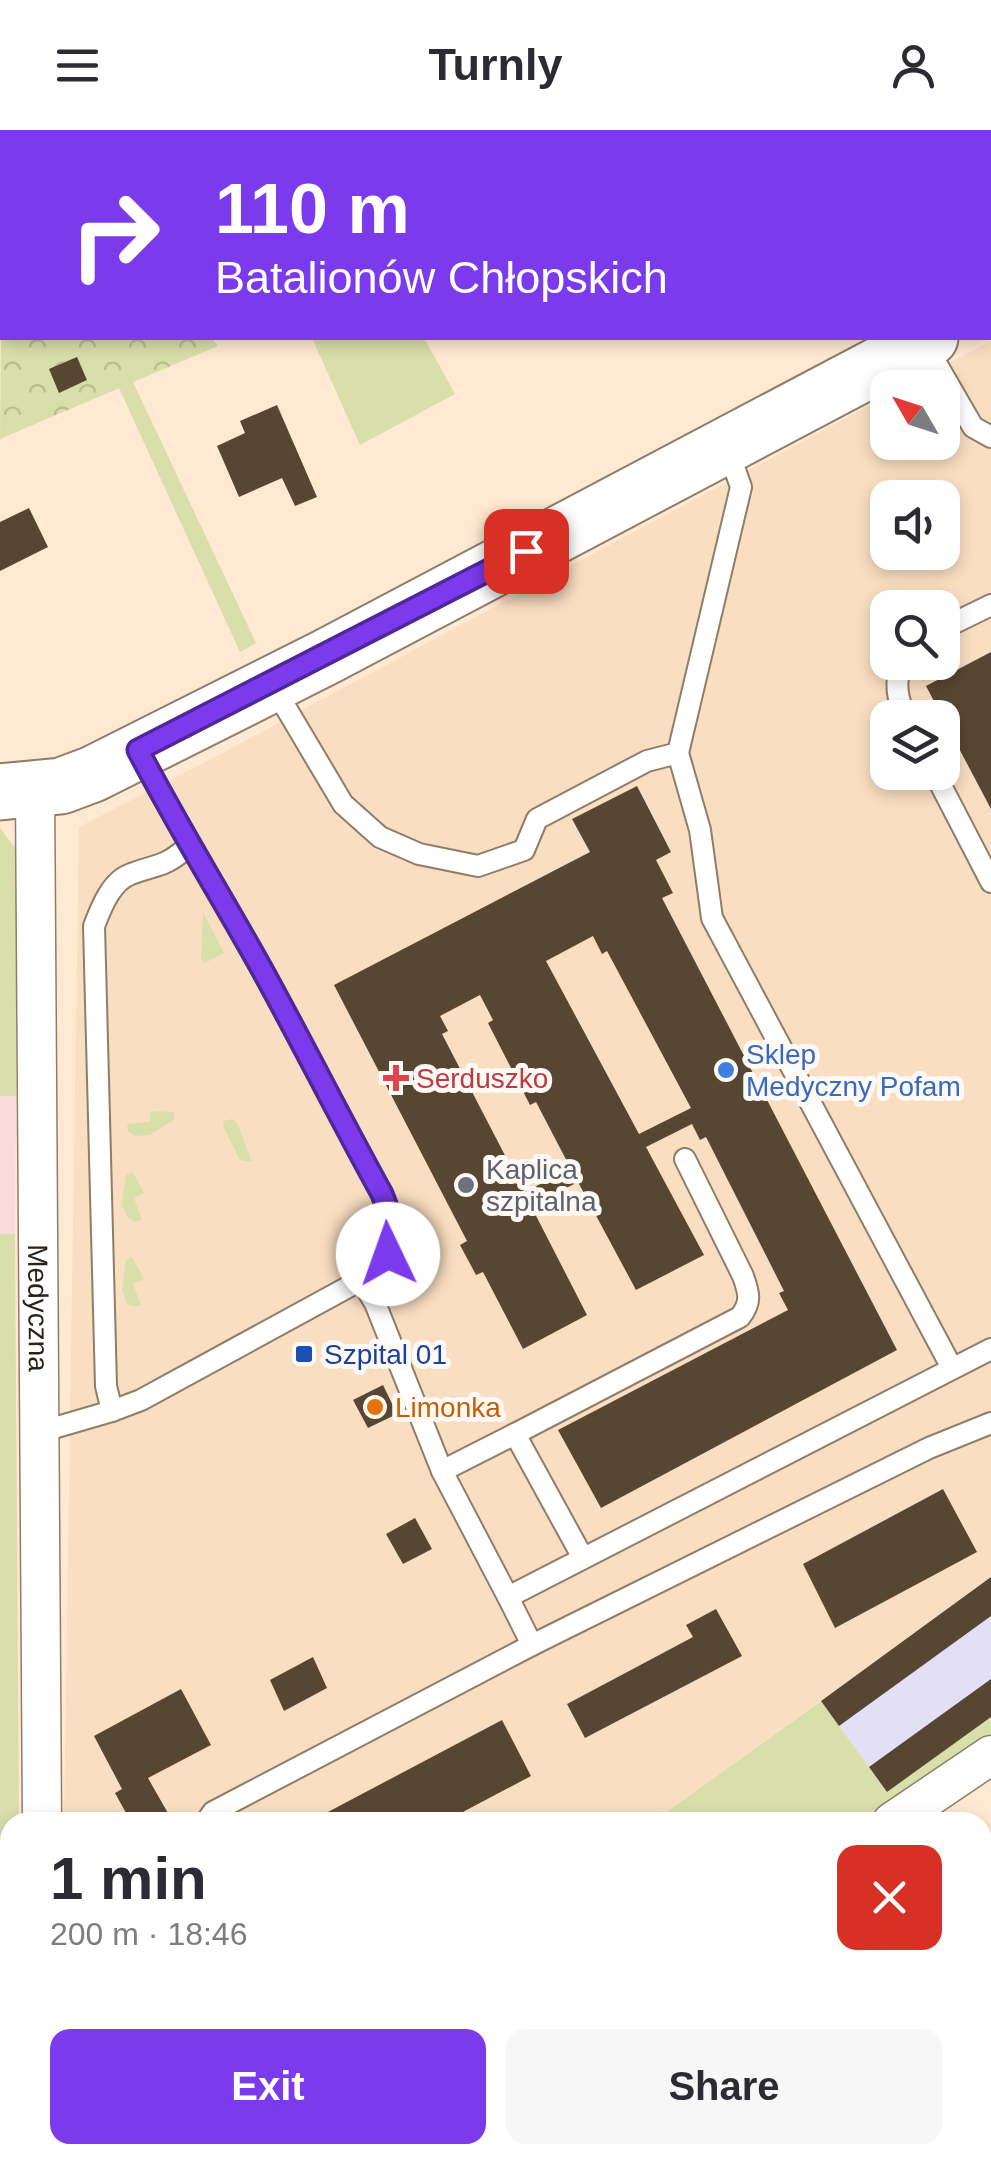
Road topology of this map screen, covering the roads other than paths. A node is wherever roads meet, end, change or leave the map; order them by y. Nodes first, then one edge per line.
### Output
1 (923, 340) edge
2 (926, 340) edge
3 (991, 437) edge
4 (726, 446) junction
5 (991, 605) edge
6 (960, 621) edge
7 (272, 684) junction
8 (138, 750) junction
9 (678, 753) junction
10 (943, 790) edge
11 (18, 791) edge
12 (189, 846) junction
13 (991, 882) edge
14 (685, 1159) dead end
15 (362, 1280) junction
16 (991, 1348) edge
17 (952, 1368) junction
18 (112, 1411) junction
19 (991, 1423) edge
20 (40, 1432) junction
21 (515, 1434) junction
22 (442, 1471) junction
23 (584, 1558) junction
24 (508, 1597) junction
25 (532, 1644) junction
26 (991, 1755) edge
27 (42, 1812) edge
28 (213, 1812) edge
29 (907, 1812) edge

1 - 4 street
2 - 3 lane
4 - 7 street
4 - 9 lane
5 - 6 lane
7 - 8 street
7 - 9 lane
8 - 11 street
8 - 12 lane
9 - 17 lane
10 - 13 lane
11 - 20 street, Medyczna
12 - 15 lane
12 - 18 lane
14 - 21 lane
15 - 18 lane
15 - 22 lane
16 - 17 lane
17 - 23 lane
18 - 20 lane
19 - 25 lane
20 - 27 street, Medyczna
21 - 22 lane
21 - 23 lane
22 - 24 lane
23 - 24 lane
24 - 25 lane
25 - 28 lane
26 - 29 street

